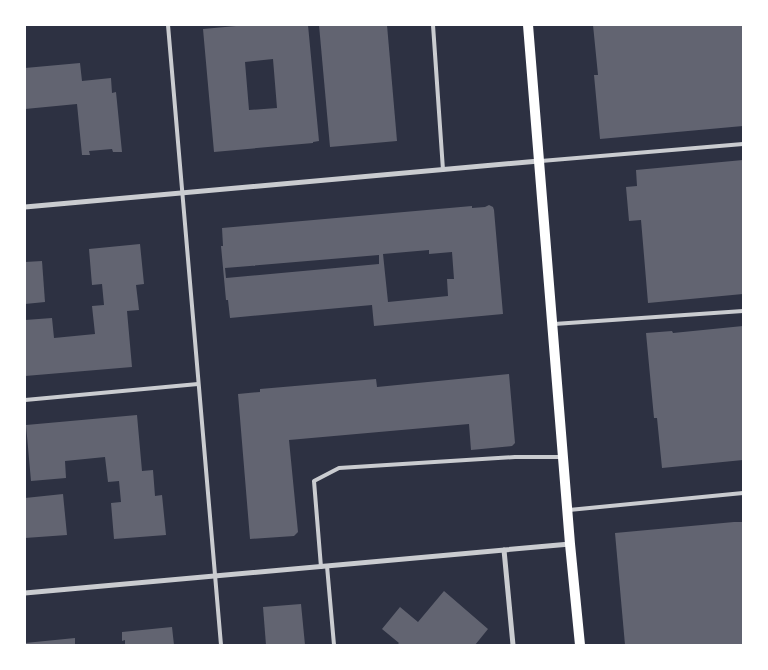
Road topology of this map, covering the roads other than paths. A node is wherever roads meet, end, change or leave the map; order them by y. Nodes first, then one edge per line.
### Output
1 (168, 25) edge
2 (432, 25) edge
3 (528, 25) edge
4 (743, 144) edge
5 (539, 161) junction
6 (443, 170) junction
7 (181, 193) junction
8 (25, 207) edge
9 (743, 311) edge
10 (552, 324) junction
11 (198, 384) junction
12 (25, 400) edge
13 (563, 457) junction
14 (743, 493) edge
15 (567, 511) junction
16 (570, 544) junction
17 (504, 550) junction
18 (324, 566) junction
19 (215, 577) junction
20 (25, 594) edge
21 (221, 645) edge
22 (334, 645) edge
23 (513, 645) edge
24 (580, 645) edge

1 - 7 lane
2 - 6 lane
3 - 5 main road
4 - 5 lane
5 - 6 street
5 - 10 main road
6 - 7 street
7 - 8 street
7 - 11 lane
9 - 10 lane
10 - 13 main road
11 - 12 lane
11 - 19 lane
13 - 15 main road
13 - 18 lane
14 - 15 lane
15 - 16 main road
16 - 17 street
16 - 24 main road
17 - 18 street
17 - 23 street
18 - 19 street
18 - 22 lane
19 - 20 street
19 - 21 lane

